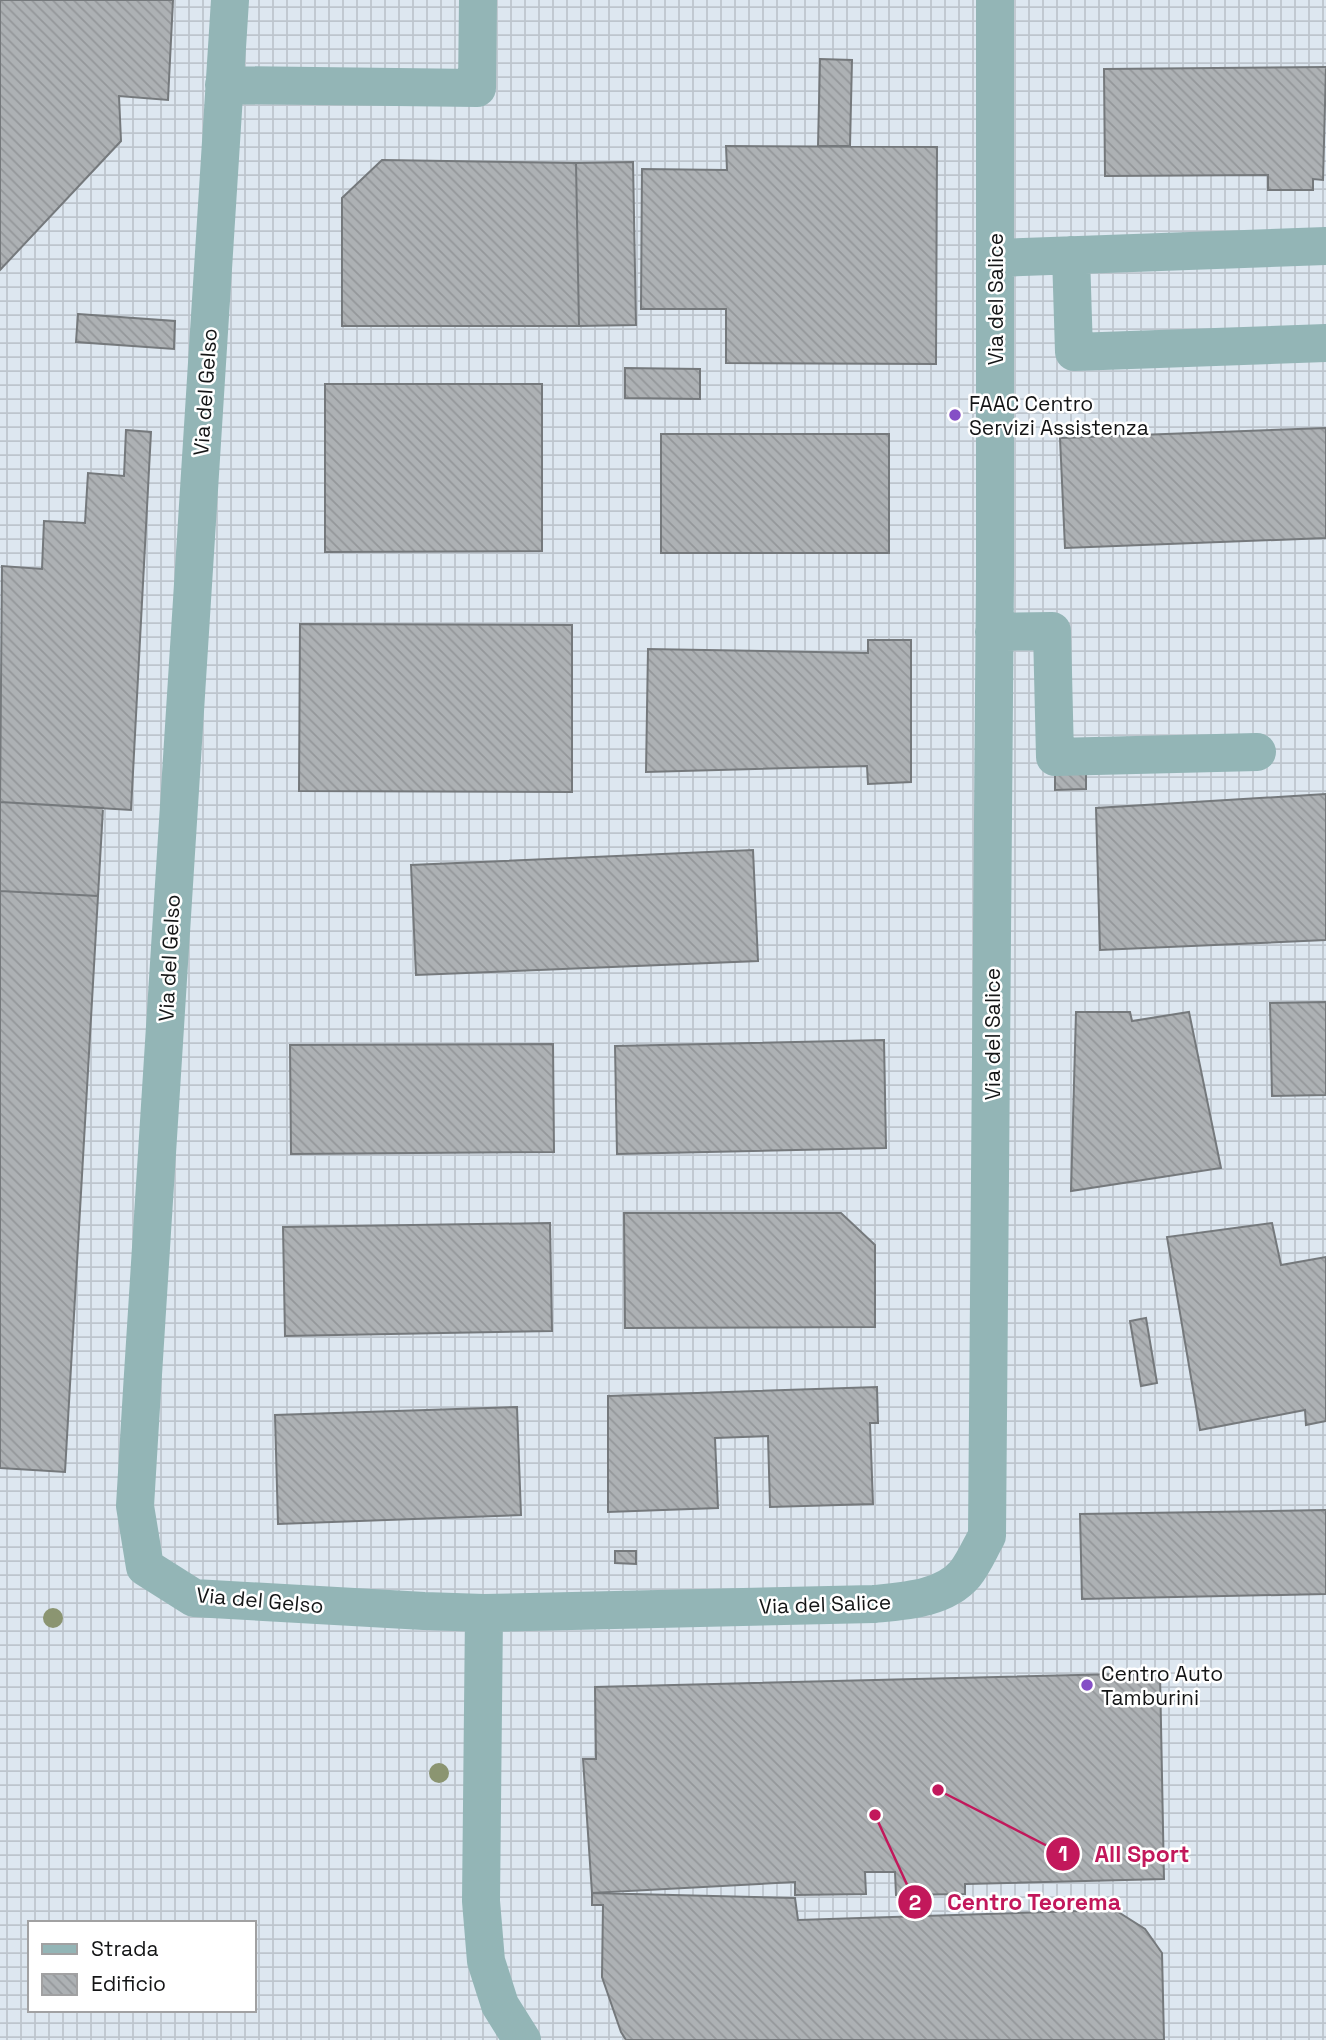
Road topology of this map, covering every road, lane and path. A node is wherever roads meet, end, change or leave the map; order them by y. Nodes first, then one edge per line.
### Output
1 (230, 0) edge
2 (478, 0) edge
3 (995, 0) edge
4 (224, 85) junction
5 (1326, 246) edge
6 (1071, 255) junction
7 (995, 258) junction
8 (1326, 343) edge
9 (995, 632) junction
10 (1257, 752) dead end
11 (484, 1613) junction
12 (522, 2040) edge

1 - 4 street, Via del Gelso
2 - 4 street
3 - 7 street, Via del Salice
4 - 11 street, Via del Gelso
5 - 6 street
6 - 7 street
6 - 8 street
7 - 9 street, Via del Salice
9 - 10 street
9 - 11 street, Via del Salice
11 - 12 street

